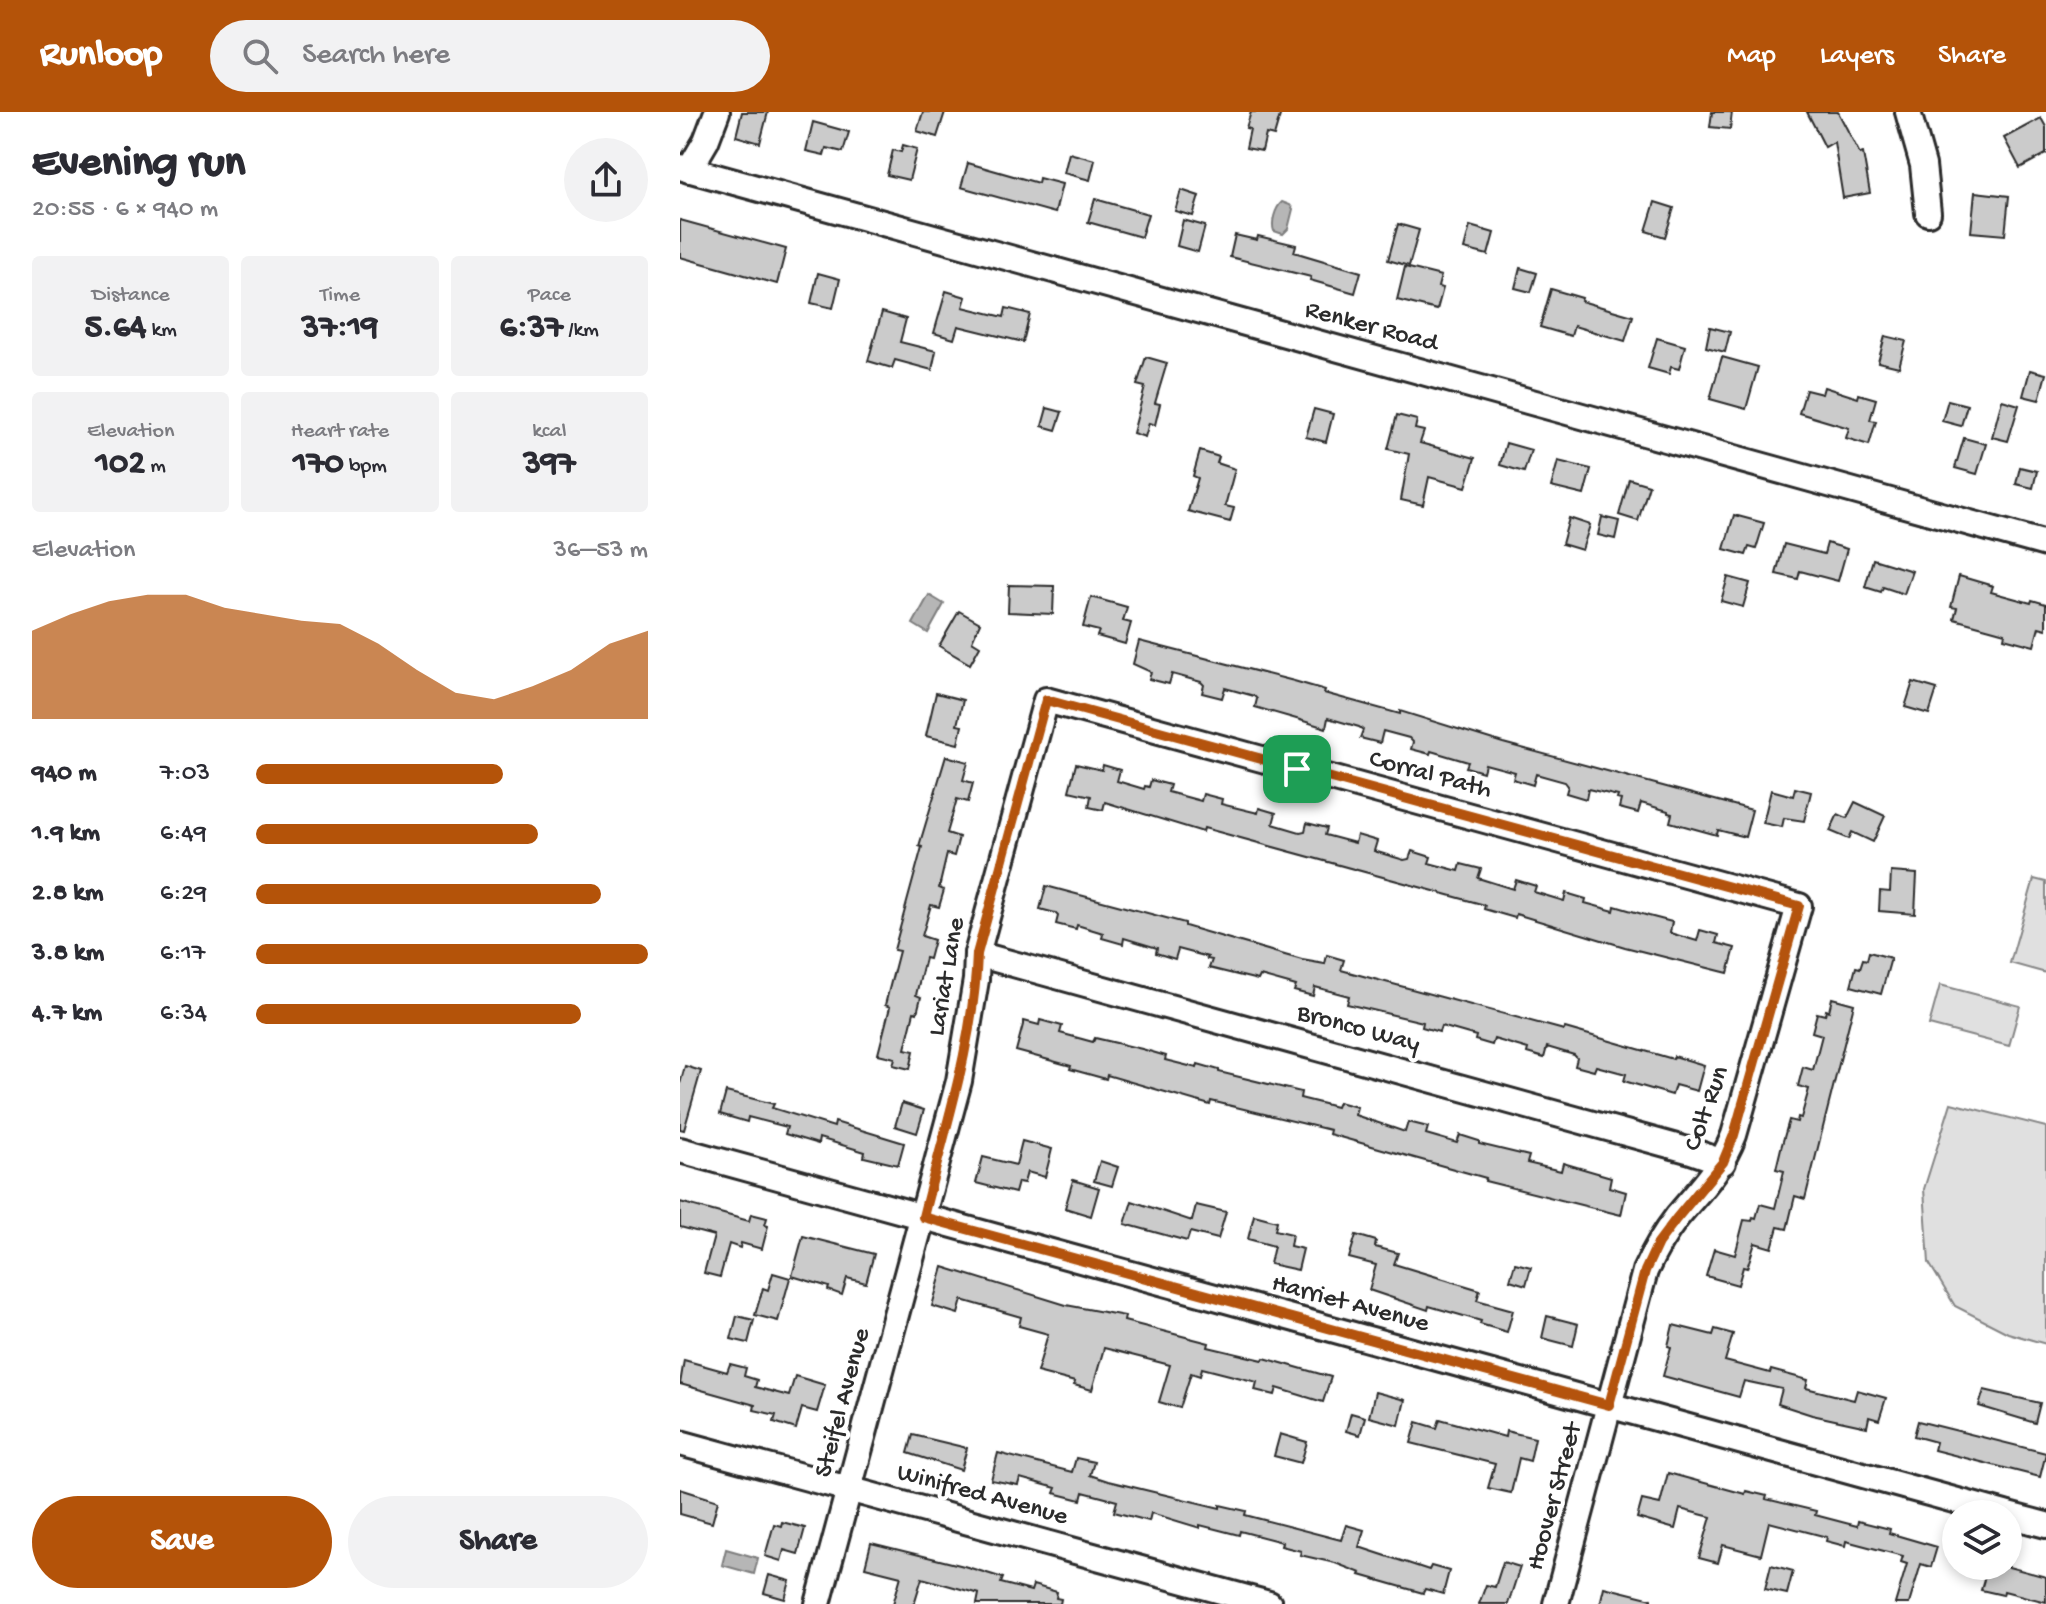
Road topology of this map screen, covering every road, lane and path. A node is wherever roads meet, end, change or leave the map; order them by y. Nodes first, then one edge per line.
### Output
1 (717, 112) edge
2 (1917, 114) edge
3 (684, 169) edge
4 (1928, 213) dead end
5 (2046, 544) edge
6 (1046, 700) joint
7 (1799, 906) joint
8 (977, 954) junction
9 (680, 1150) edge
10 (1723, 1162) junction
11 (923, 1217) junction
12 (1609, 1405) junction
13 (680, 1443) edge
14 (850, 1488) junction
15 (1956, 1500) edge
16 (2022, 1518) edge
17 (2046, 1525) edge
18 (818, 1604) edge
19 (1269, 1604) edge
20 (1556, 1604) edge

1 - 3 street
2 - 4 street
3 - 5 street, Renker Road
6 - 7 street, Corral Path
6 - 8 street, Lariat Lane
7 - 10 street, Colt Run
8 - 10 street, Bronco Way
8 - 11 street, Lariat Lane
9 - 11 street, Harriet Avenue
10 - 12 street, Colt Run
11 - 12 street, Harriet Avenue
11 - 14 street, Steifel Avenue
12 - 15 street, Harriet Avenue
12 - 20 street, Hoover Street
13 - 14 street, Winifred Avenue
14 - 18 street, Steifel Avenue
14 - 19 street, Winifred Avenue
16 - 17 street, Harriet Avenue

